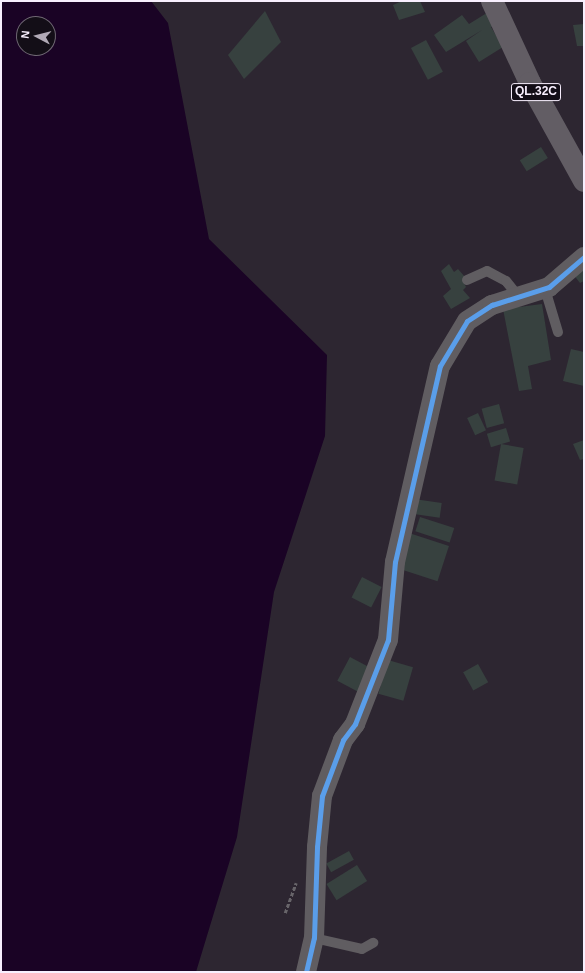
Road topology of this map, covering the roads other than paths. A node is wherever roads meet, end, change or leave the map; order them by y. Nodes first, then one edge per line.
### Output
1 (492, 1) edge
2 (584, 181) edge
3 (584, 256) edge
4 (466, 280) dead end
5 (545, 289) junction
6 (519, 297) junction
7 (558, 332) dead end
8 (314, 938) junction
9 (373, 943) dead end
10 (306, 972) edge

1 - 2 main road, QL.32C
3 - 5 street
4 - 6 lane
5 - 6 street
5 - 7 lane
6 - 8 street
8 - 9 lane
8 - 10 street

